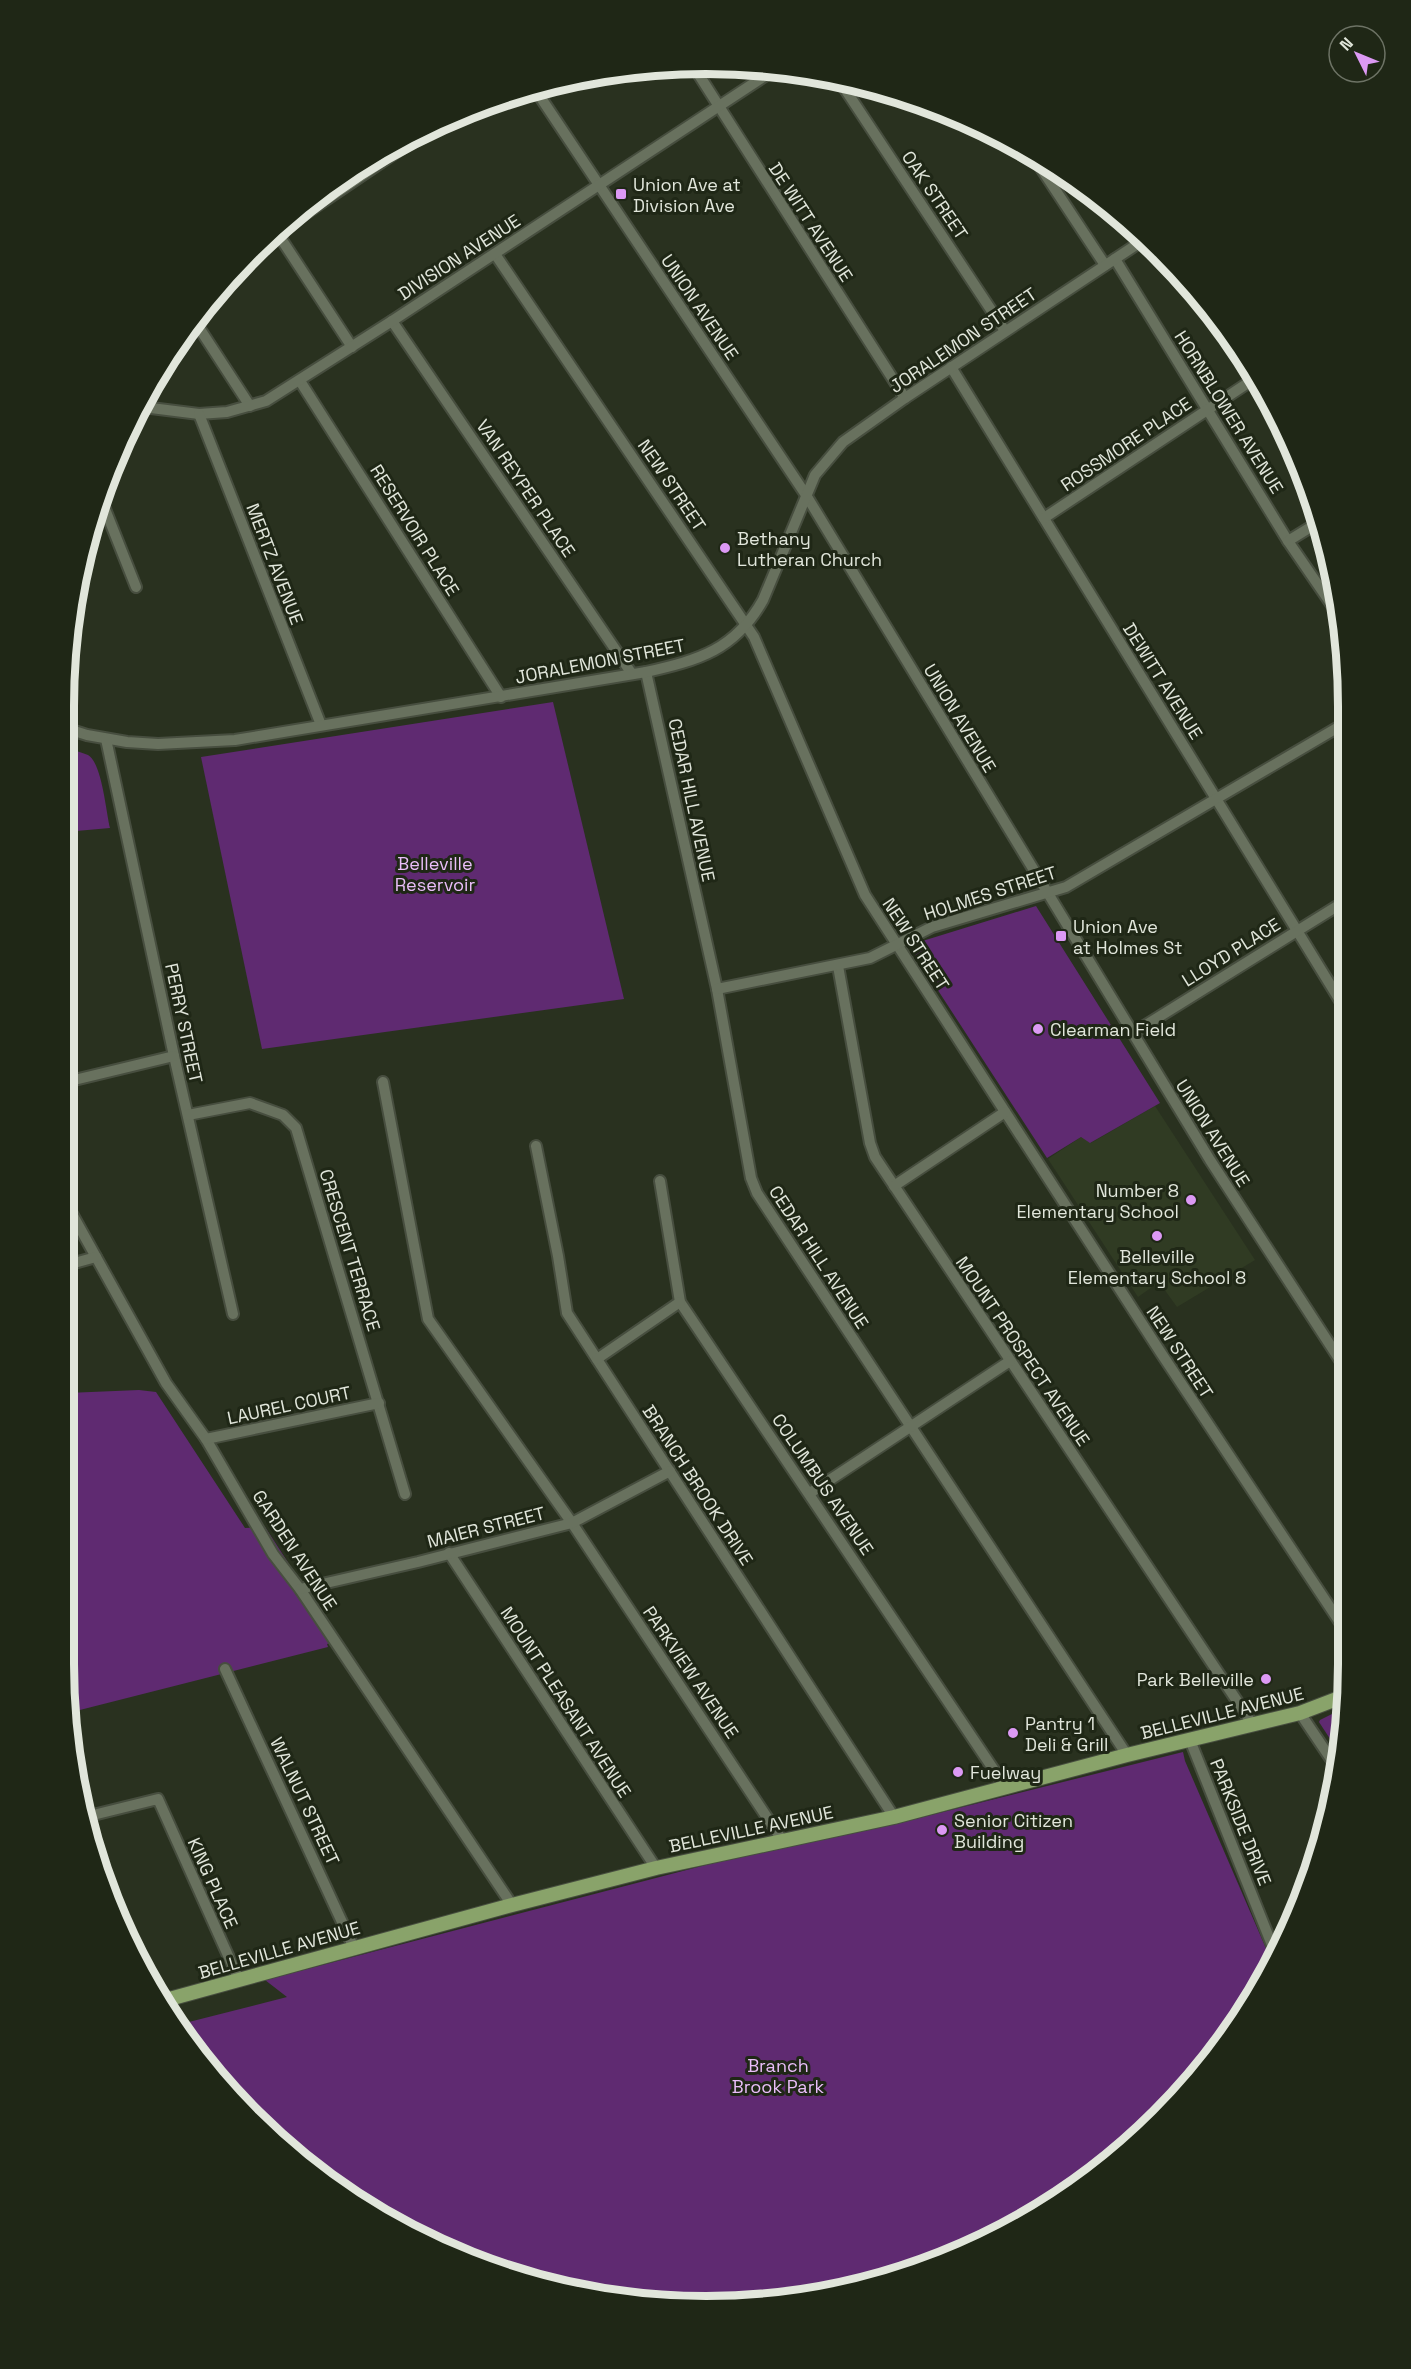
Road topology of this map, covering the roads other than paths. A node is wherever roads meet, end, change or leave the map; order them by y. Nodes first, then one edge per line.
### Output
1 (698, 74) edge
2 (764, 77) edge
3 (845, 90) edge
4 (539, 96) edge
5 (717, 106) junction
6 (1043, 171) edge
7 (598, 184) junction
8 (280, 238) edge
9 (1137, 244) edge
10 (495, 254) junction
11 (1115, 259) junction
12 (1105, 266) junction
13 (392, 321) junction
14 (199, 328) edge
15 (1005, 331) junction
16 (352, 347) junction
17 (951, 367) junction
18 (300, 381) junction
19 (1248, 383) edge
20 (905, 398) junction
21 (250, 406) junction
22 (149, 407) edge
23 (1208, 409) junction
24 (199, 414) junction
25 (806, 495) junction
26 (105, 509) edge
27 (1044, 518) junction
28 (1311, 526) edge
29 (1288, 541) junction
30 (136, 587) dead end
31 (1328, 599) edge
32 (746, 625) junction
33 (646, 672) junction
34 (632, 674) junction
35 (501, 697) junction
36 (321, 725) junction
37 (1338, 727) edge
38 (74, 730) edge
39 (106, 739) junction
40 (1217, 799) junction
41 (1047, 893) junction
42 (1338, 905) edge
43 (1296, 930) junction
44 (897, 945) junction
45 (838, 966) junction
46 (717, 989) junction
47 (1338, 998) edge
48 (1133, 1033) junction
49 (174, 1056) junction
50 (74, 1080) edge
51 (383, 1082) dead end
52 (1005, 1112) junction
53 (188, 1115) junction
54 (536, 1146) dead end
55 (660, 1181) dead end
56 (894, 1186) junction
57 (74, 1217) edge
58 (96, 1257) junction
59 (74, 1263) edge
60 (680, 1302) junction
61 (233, 1314) dead end
62 (1338, 1357) edge
63 (597, 1359) junction
64 (1010, 1361) junction
65 (379, 1403) junction
66 (910, 1427) junction
67 (206, 1439) junction
68 (670, 1471) junction
69 (810, 1493) junction
70 (405, 1494) dead end
71 (572, 1523) junction
72 (449, 1553) junction
73 (300, 1589) junction
74 (1338, 1619) edge
75 (225, 1669) dead end
76 (1336, 1699) edge
77 (1300, 1713) junction
78 (1253, 1725) junction
79 (1190, 1740) junction
80 (1127, 1755) junction
81 (1330, 1758) edge
82 (1006, 1788) junction
83 (92, 1815) edge
84 (894, 1817) junction
85 (782, 1840) junction
86 (656, 1868) junction
87 (512, 1905) junction
88 (1272, 1944) edge
89 (354, 1948) junction
90 (239, 1980) junction
91 (170, 1999) edge

1 - 5 street, DE WITT AVENUE
2 - 5 street, DIVISION AVENUE
3 - 15 street, OAK STREET
4 - 7 street, UNION AVENUE
5 - 7 street, DIVISION AVENUE
5 - 20 street, DE WITT AVENUE
6 - 12 street
7 - 10 street, DIVISION AVENUE
7 - 25 street, UNION AVENUE
8 - 16 street
9 - 11 street, JORALEMON STREET
10 - 13 street, DIVISION AVENUE
10 - 32 street, NEW STREET
11 - 12 street, JORALEMON STREET
11 - 23 street, HORNBLOWER AVENUE
12 - 15 street, JORALEMON STREET
13 - 16 street, DIVISION AVENUE
13 - 34 street, VAN REYPER PLACE
14 - 21 street
15 - 17 street, JORALEMON STREET
16 - 18 street, DIVISION AVENUE
17 - 20 street, JORALEMON STREET
17 - 27 street, DEWITT AVENUE
18 - 21 street, DIVISION AVENUE
18 - 35 street, RESERVOIR PLACE
19 - 23 street, ROSSMORE PLACE
20 - 25 street, JORALEMON STREET
21 - 24 street, DIVISION AVENUE
22 - 24 street, DIVISION AVENUE
23 - 27 street, ROSSMORE PLACE
23 - 29 street, HORNBLOWER AVENUE
24 - 36 street, MERTZ AVENUE
25 - 32 street, JORALEMON STREET
25 - 41 street, UNION AVENUE
26 - 30 street
27 - 40 street, DEWITT AVENUE
28 - 29 street
29 - 31 street, HORNBLOWER AVENUE
32 - 33 street, JORALEMON STREET
32 - 44 street, NEW STREET
33 - 34 street, JORALEMON STREET
33 - 46 street, CEDAR HILL AVENUE
34 - 35 street, JORALEMON STREET
35 - 36 street, JORALEMON STREET
36 - 39 street, JORALEMON STREET
37 - 40 street, HOLMES STREET
38 - 39 street, JORALEMON STREET
39 - 49 street, PERRY STREET
40 - 41 street, HOLMES STREET
40 - 43 street, DEWITT AVENUE
41 - 44 street, HOLMES STREET
41 - 48 street, UNION AVENUE
42 - 43 street, LLOYD PLACE
43 - 47 street, DEWITT AVENUE
43 - 48 street, LLOYD PLACE
44 - 45 street, HOLMES STREET
44 - 52 street, NEW STREET
45 - 46 street, HOLMES STREET
45 - 56 street, MOUNT PROSPECT AVENUE
46 - 66 street, CEDAR HILL AVENUE
48 - 62 street, UNION AVENUE
49 - 50 street
49 - 53 street, PERRY STREET
51 - 71 street, PARKVIEW AVENUE
52 - 56 street
52 - 74 street, NEW STREET
53 - 61 street, PERRY STREET
53 - 65 street, CRESCENT TERRACE
54 - 63 street, BRANCH BROOK DRIVE
55 - 60 street, COLUMBUS AVENUE
56 - 64 street, MOUNT PROSPECT AVENUE
57 - 58 street, GARDEN AVENUE
58 - 59 street
58 - 67 street, GARDEN AVENUE
60 - 63 street
60 - 69 street, COLUMBUS AVENUE
63 - 68 street, BRANCH BROOK DRIVE
64 - 66 street
64 - 78 street, MOUNT PROSPECT AVENUE
65 - 67 street, LAUREL COURT
65 - 70 street, CRESCENT TERRACE
66 - 69 street
66 - 80 street, CEDAR HILL AVENUE
67 - 73 street, GARDEN AVENUE
68 - 71 street, MAIER STREET
68 - 84 street, BRANCH BROOK DRIVE
69 - 82 street, COLUMBUS AVENUE
71 - 72 street, MAIER STREET
71 - 85 street, PARKVIEW AVENUE
72 - 73 street, MAIER STREET
72 - 86 street, MOUNT PLEASANT AVENUE
73 - 87 street, GARDEN AVENUE
75 - 89 street, WALNUT STREET
76 - 77 main road, BELLEVILLE AVENUE
77 - 78 main road, BELLEVILLE AVENUE
77 - 81 street
78 - 79 main road, BELLEVILLE AVENUE
79 - 80 main road, BELLEVILLE AVENUE
79 - 88 street, PARKSIDE DRIVE
80 - 82 main road, BELLEVILLE AVENUE
82 - 84 main road, BELLEVILLE AVENUE
83 - 90 street, KING PLACE
84 - 85 main road, BELLEVILLE AVENUE
85 - 86 main road, BELLEVILLE AVENUE
86 - 87 main road, BELLEVILLE AVENUE
87 - 89 main road, BELLEVILLE AVENUE
89 - 90 main road, BELLEVILLE AVENUE
90 - 91 main road, BELLEVILLE AVENUE

